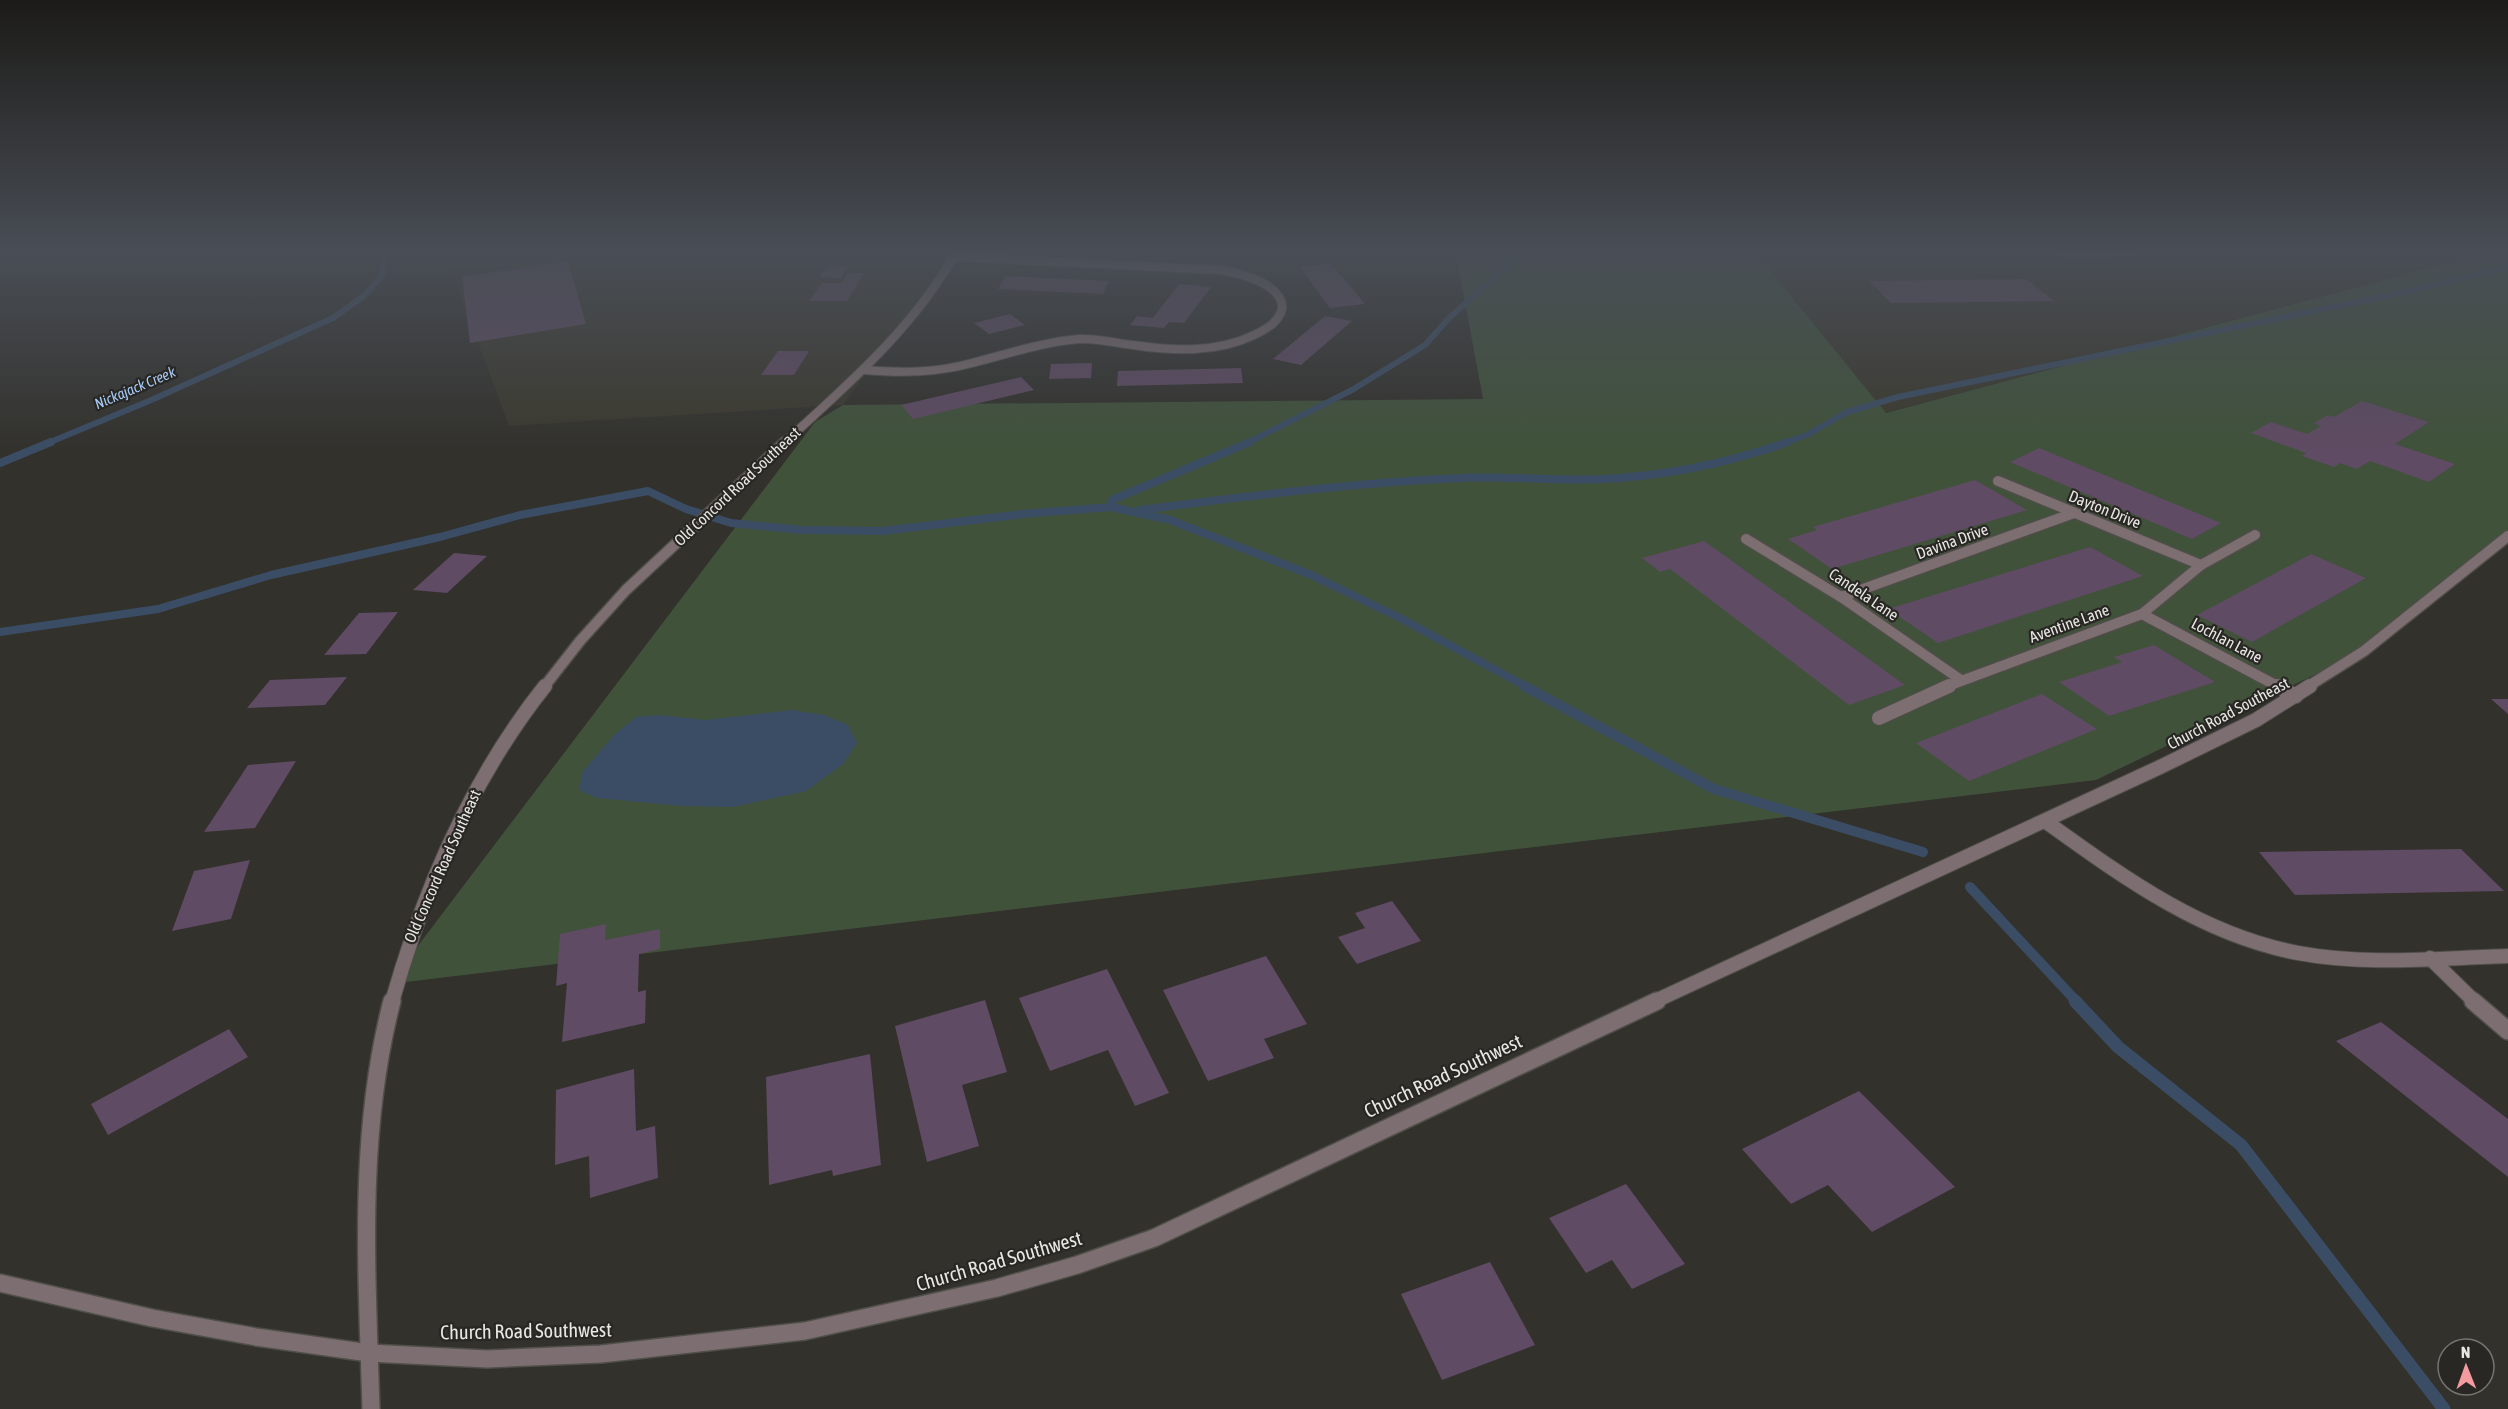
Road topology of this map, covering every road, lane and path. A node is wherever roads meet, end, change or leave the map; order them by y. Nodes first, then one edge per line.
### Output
1 (910, 320) edge
2 (1277, 320) edge
3 (864, 370) junction
4 (1998, 481) dead end
5 (2074, 513) junction
6 (2255, 535) dead end
7 (1746, 539) dead end
8 (2505, 542) edge
9 (2201, 565) junction
10 (1841, 597) junction
11 (2142, 614) junction
12 (1961, 680) junction
13 (2296, 696) junction
14 (1879, 718) dead end
15 (2045, 821) junction
16 (1936, 871) joint
17 (2508, 956) edge
18 (2430, 958) junction
19 (2508, 1032) edge
20 (0, 1283) edge
21 (369, 1353) junction
22 (371, 1409) edge

1 - 3 street, Old Concord Road Southeast
2 - 3 street
3 - 21 street, Old Concord Road Southeast
4 - 5 street, Dayton Drive
5 - 9 street, Dayton Drive
5 - 10 street, Davina Drive
6 - 9 street, Aventine Lane
7 - 10 street, Candela Lane
8 - 13 street, Church Road Southeast
9 - 11 street, Aventine Lane
10 - 12 street, Candela Lane
11 - 12 street, Aventine Lane
11 - 13 street, Lochlan Lane
12 - 14 street, Aventine Lane
13 - 15 street, Church Road Southeast
15 - 16 street, Church Road Southeast
15 - 18 street
16 - 21 street, Church Road Southwest
17 - 18 street
18 - 19 street
20 - 21 street, Church Road Southwest
21 - 22 street, Old Concord Road Southeast

